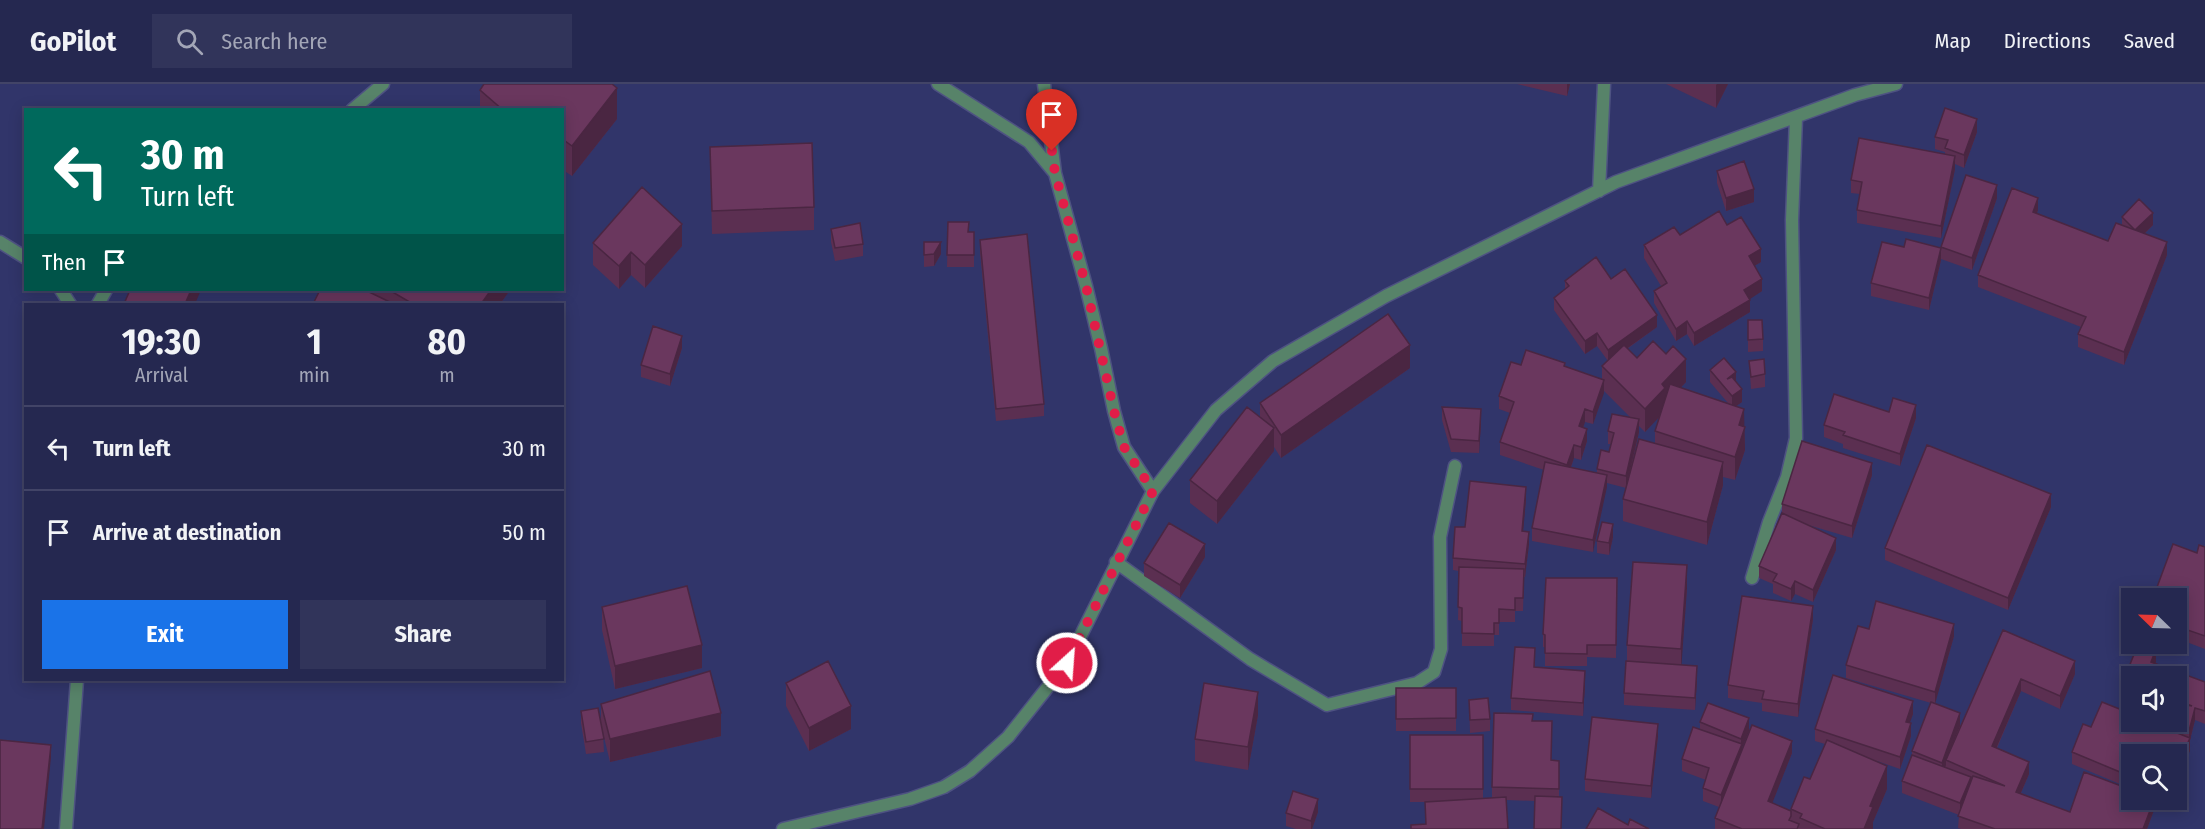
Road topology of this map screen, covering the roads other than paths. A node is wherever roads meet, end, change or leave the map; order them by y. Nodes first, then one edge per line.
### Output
1 (383, 84) edge
2 (938, 84) edge
3 (1044, 84) edge
4 (1604, 84) edge
5 (1896, 84) edge
6 (354, 108) edge
7 (1796, 118) junction
8 (1055, 173) junction
9 (1599, 191) junction
10 (0, 242) edge
11 (24, 257) edge
12 (1455, 466) dead end
13 (1153, 491) junction
14 (1116, 562) junction
15 (1752, 578) dead end
16 (77, 681) edge
17 (66, 829) edge
18 (783, 829) edge

1 - 6 street
2 - 8 street
3 - 8 street
4 - 9 street
5 - 7 street
7 - 9 street
7 - 15 street
8 - 13 street
9 - 13 street
10 - 11 street
12 - 14 street
13 - 14 street
14 - 18 street
16 - 17 street

